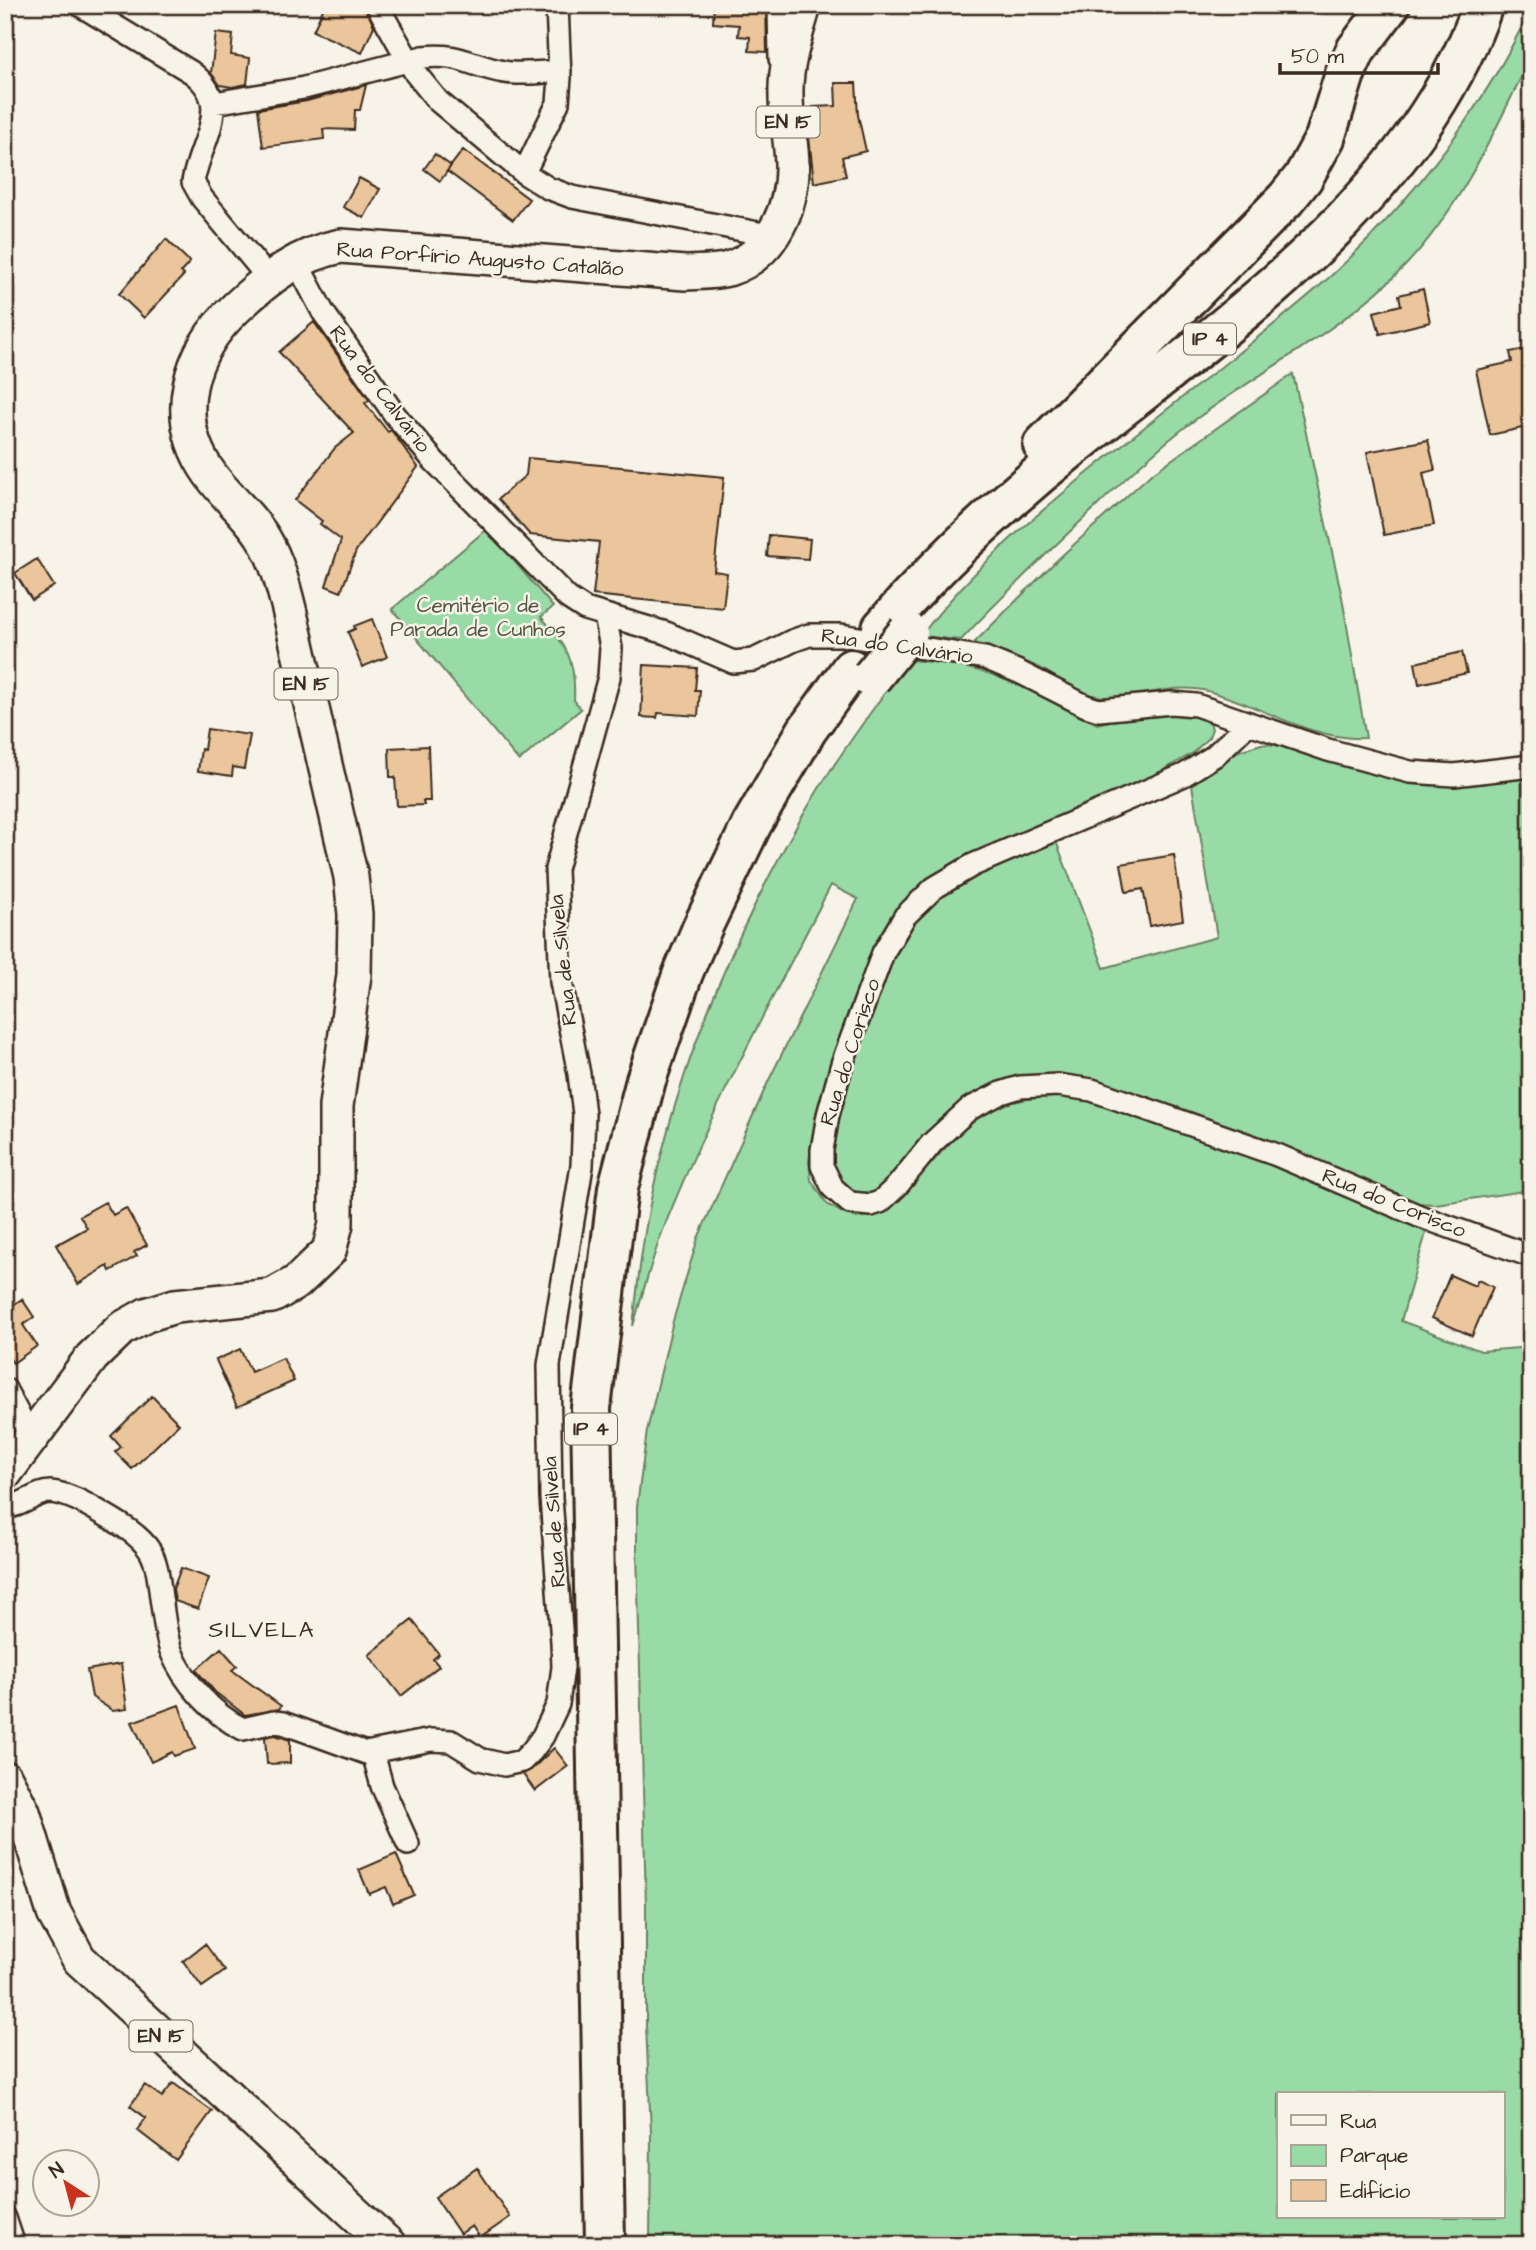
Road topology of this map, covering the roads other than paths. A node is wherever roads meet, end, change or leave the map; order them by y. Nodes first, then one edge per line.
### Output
1 (80, 5) edge
2 (377, 5) edge
3 (557, 5) edge
4 (779, 5) edge
5 (804, 5) edge
6 (1390, 5) edge
7 (1483, 5) edge
8 (1496, 5) edge
9 (408, 62) junction
10 (560, 71) junction
11 (786, 86) junction
12 (214, 103) junction
13 (524, 173) junction
14 (773, 236) junction
15 (296, 261) junction
16 (269, 279) junction
17 (958, 547) junction
18 (605, 615) junction
19 (895, 630) junction
20 (861, 673) junction
21 (1249, 723) junction
22 (1531, 766) edge
23 (1531, 1256) edge
24 (5, 1389) edge
25 (31, 1438) junction
26 (5, 1473) edge
27 (5, 1507) edge
28 (373, 1753) junction
29 (5, 1778) edge
30 (408, 1844) dead end
31 (5, 2218) edge
32 (14, 2245) edge
33 (389, 2245) edge
34 (605, 2245) edge
35 (622, 2245) edge

1 - 12 street
2 - 9 street
3 - 10 street
4 - 11 street
5 - 11 main road, Rua Porfírio Augusto Catalão / EN 15
6 - 17 highway
7 - 17 highway, IP 4
8 - 19 highway, IP 4
9 - 10 street
9 - 12 street
9 - 13 street
10 - 13 street
11 - 14 main road, Rua Porfírio Augusto Catalão / EN 15
12 - 16 street
13 - 14 street
14 - 15 main road, Rua Porfírio Augusto Catalão / EN 15
15 - 16 main road, Rua Porfírio Augusto Catalão / EN 15
15 - 18 street, Rua do Calvário
16 - 25 main road, Rua Porfírio Augusto Catalão / EN 15
17 - 19 highway, IP 4
18 - 21 street, Rua do Calvário
18 - 28 street, Rua de Silvela
19 - 20 highway, IP 4
20 - 34 highway, IP 4
20 - 35 highway, IP 4
21 - 22 street, Rua do Calvário
21 - 23 street, Rua do Corisco
24 - 25 street
25 - 26 main road, Rua Porfírio Augusto Catalão / EN 15
27 - 28 street, Rua de Silvela
28 - 30 street
29 - 33 main road, EN 15
31 - 32 street

